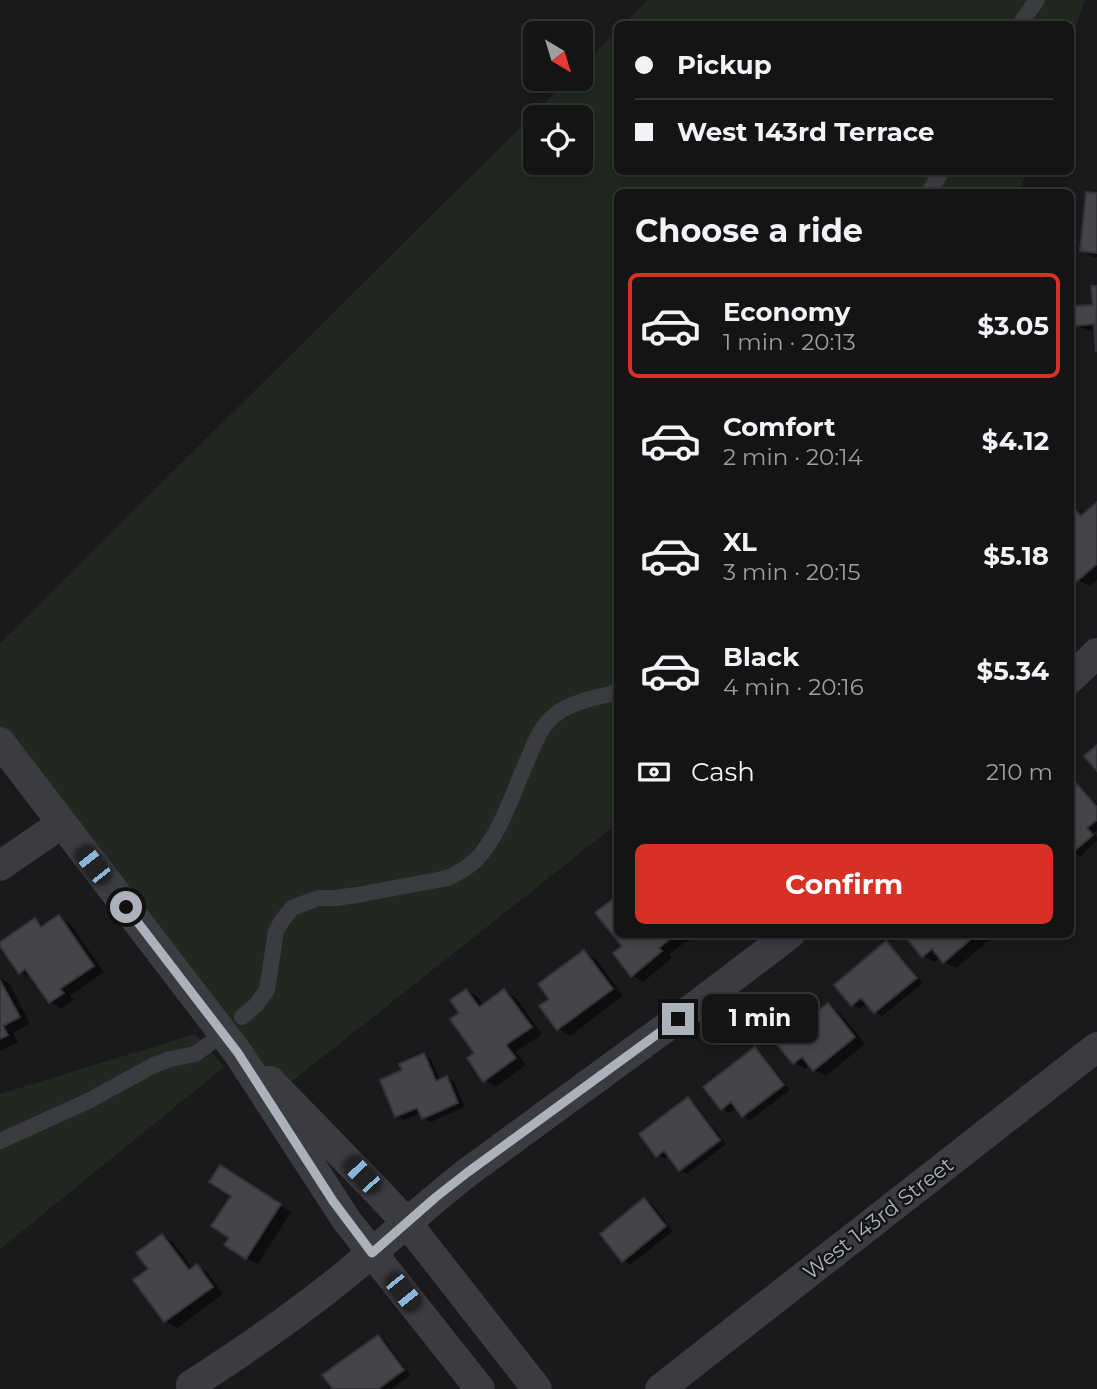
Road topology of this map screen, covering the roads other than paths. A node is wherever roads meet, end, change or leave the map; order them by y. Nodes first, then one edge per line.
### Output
1 (1037, 0) edge
2 (1022, 21) edge
3 (1097, 653) edge
4 (1074, 675) edge
5 (614, 693) edge
6 (0, 742) edge
7 (61, 824) junction
8 (0, 866) edge
9 (785, 938) edge
10 (242, 1017) dead end
11 (209, 1044) dead end
12 (1097, 1046) edge
13 (238, 1053) junction
14 (0, 1141) edge
15 (407, 1223) junction
16 (372, 1253) junction
17 (191, 1385) dead end
18 (481, 1389) edge
19 (537, 1389) edge
20 (660, 1389) edge

1 - 2 lane
3 - 4 street
5 - 10 lane
6 - 7 street
7 - 8 street
7 - 13 street
9 - 15 street
11 - 14 lane
12 - 20 street, West 143rd Street
13 - 15 street
13 - 16 street
15 - 16 street
15 - 19 street
16 - 17 street
16 - 18 street

